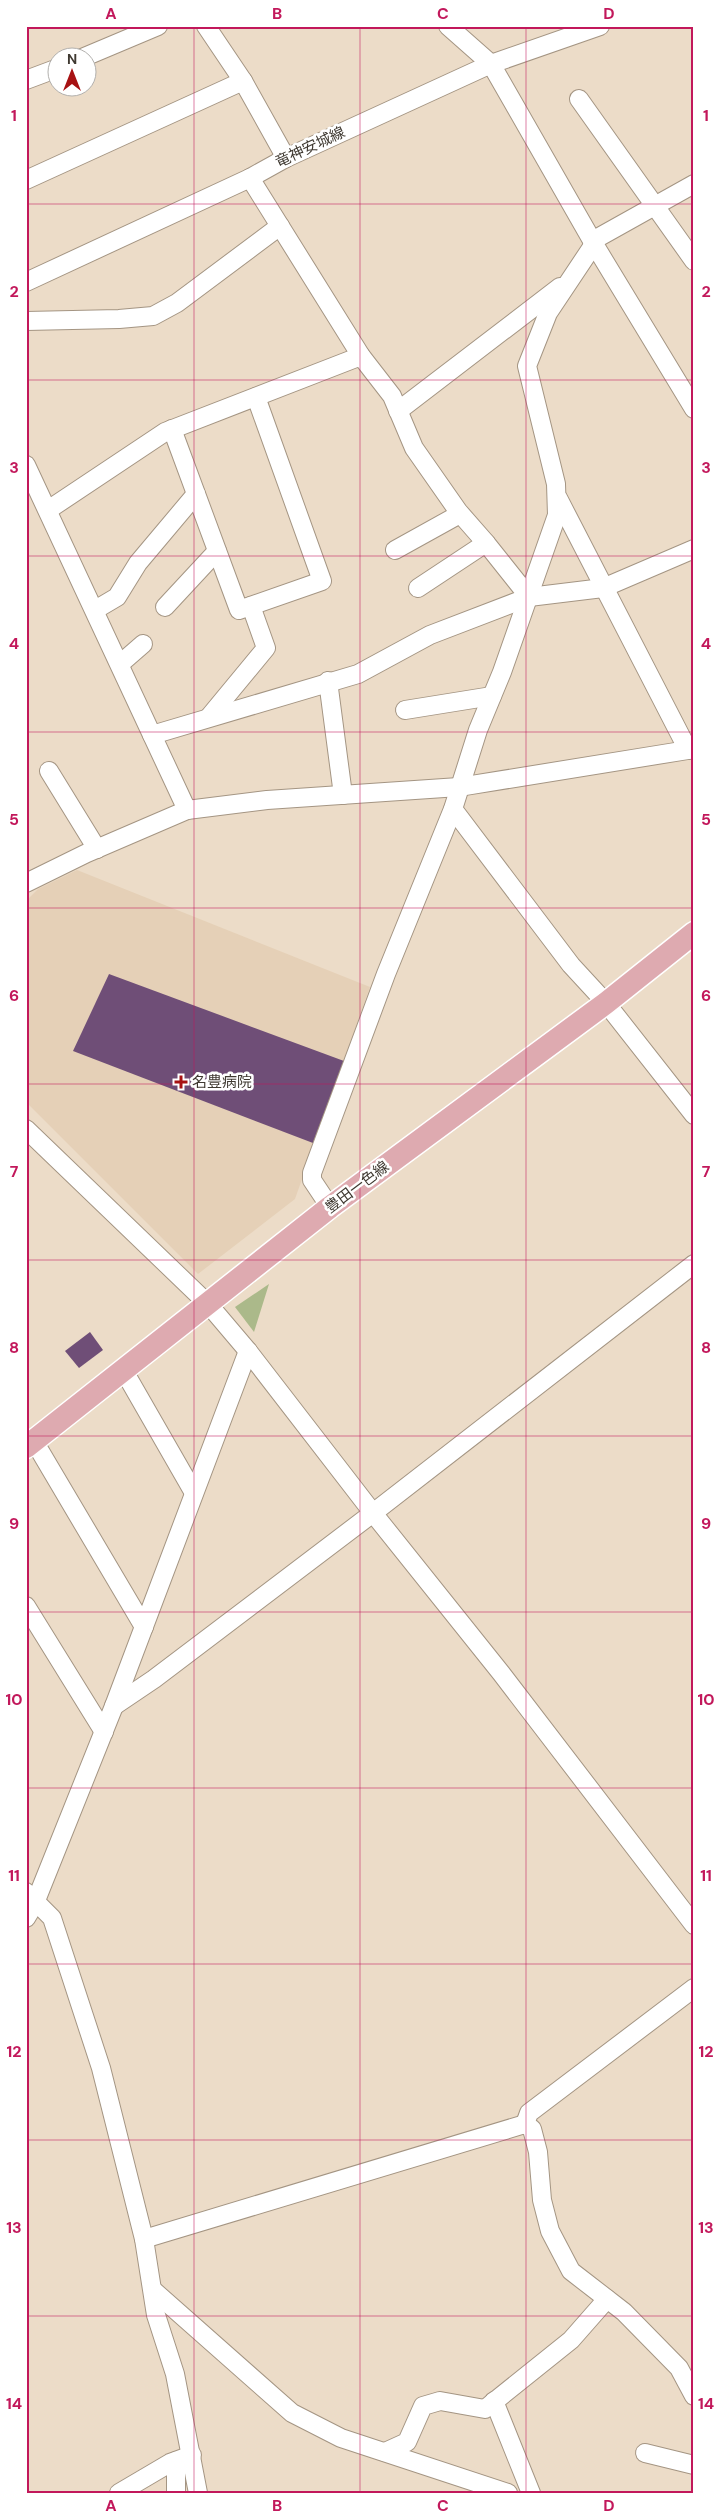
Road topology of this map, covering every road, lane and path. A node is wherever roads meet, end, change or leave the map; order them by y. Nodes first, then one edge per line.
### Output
1 (158, 26) edge
2 (206, 26) edge
3 (448, 26) edge
4 (600, 26) edge
5 (98, 51) edge
6 (491, 64) junction
7 (48, 72) edge
8 (26, 80) edge
9 (242, 81) junction
10 (579, 99) dead end
11 (286, 158) junction
12 (250, 178) junction
13 (26, 180) edge
14 (694, 184) edge
15 (655, 207) junction
16 (280, 226) junction
17 (593, 242) junction
18 (694, 261) edge
19 (572, 277) junction
20 (26, 282) edge
21 (26, 321) edge
22 (361, 356) junction
23 (256, 397) junction
24 (693, 405) edge
25 (398, 411) junction
26 (172, 429) junction
27 (26, 465) edge
28 (556, 493) junction
29 (196, 494) junction
30 (48, 510) junction
31 (460, 514) junction
32 (486, 543) junction
33 (694, 549) edge
34 (395, 550) dead end
35 (217, 551) junction
36 (418, 588) dead end
37 (603, 588) junction
38 (529, 597) junction
39 (251, 606) junction
40 (165, 607) dead end
41 (95, 610) junction
42 (143, 644) dead end
43 (120, 664) junction
44 (328, 681) junction
45 (492, 696) junction
46 (404, 710) dead end
47 (209, 717) junction
48 (152, 735) junction
49 (691, 749) edge
50 (49, 771) dead end
51 (459, 787) junction
52 (343, 795) junction
53 (453, 809) junction
54 (187, 810) junction
55 (97, 849) junction
56 (26, 883) edge
57 (694, 933) edge
58 (606, 1003) junction
59 (694, 1115) edge
60 (26, 1129) edge
61 (330, 1207) junction
62 (694, 1264) edge
63 (209, 1305) junction
64 (248, 1351) junction
65 (124, 1370) junction
66 (30, 1444) edge
67 (194, 1493) junction
68 (373, 1514) junction
69 (26, 1606) edge
70 (144, 1627) junction
71 (114, 1706) junction
72 (104, 1732) junction
73 (29, 1904) edge
74 (694, 1925) edge
75 (694, 1988) edge
76 (525, 2124) junction
77 (144, 2239) junction
78 (154, 2291) junction
79 (607, 2299) junction
80 (694, 2396) edge
81 (494, 2401) junction
82 (385, 2452) junction
83 (645, 2453) dead end
84 (184, 2458) junction
85 (694, 2465) edge
86 (119, 2493) edge
87 (176, 2493) edge
88 (198, 2493) edge
89 (508, 2493) edge
90 (531, 2493) edge

1 - 5 street
2 - 9 street
3 - 6 street
4 - 6 street, 竜神安城線
6 - 11 street, 竜神安城線
6 - 17 street
7 - 8 street
9 - 11 street
9 - 13 street
10 - 15 street
11 - 12 street, 竜神安城線
12 - 16 street
12 - 20 street, 竜神安城線
14 - 15 street
15 - 17 street
15 - 18 street
16 - 21 street
16 - 22 street
17 - 19 street
17 - 24 street
19 - 25 street
19 - 28 street
22 - 23 street
22 - 25 street
23 - 26 street
23 - 39 street
25 - 31 street
26 - 29 street
26 - 30 street
27 - 30 street
28 - 37 street
28 - 38 street
29 - 35 street
29 - 41 street
30 - 41 street
31 - 32 street
31 - 34 street
32 - 36 street
32 - 38 street
33 - 37 street
35 - 39 street
35 - 40 street
37 - 38 street
37 - 49 street
38 - 44 street
38 - 45 street
39 - 47 street
41 - 43 street
42 - 43 street
43 - 48 street
44 - 47 street
44 - 52 street
45 - 46 street
45 - 51 street
47 - 48 street
48 - 54 street
49 - 51 street
50 - 55 street
51 - 52 street
51 - 53 street
52 - 54 street
53 - 58 street
53 - 61 street
54 - 55 street
55 - 56 street
57 - 58 main road, 豊田一色線
58 - 59 street
58 - 61 main road, 豊田一色線
60 - 63 street
61 - 63 main road, 豊田一色線
62 - 68 street
63 - 64 street
63 - 65 main road, 豊田一色線
64 - 67 street
64 - 68 street
65 - 66 main road, 豊田一色線
65 - 67 street
66 - 70 street
67 - 70 street
68 - 71 street
68 - 74 street
69 - 72 street
70 - 71 street
71 - 72 street
72 - 73 street
73 - 77 street
75 - 76 street
76 - 77 street
76 - 79 street
77 - 78 street
78 - 82 street
78 - 84 street
79 - 80 street
79 - 81 street
81 - 82 street
81 - 90 street
82 - 89 street
83 - 85 street
84 - 86 street
84 - 87 street
84 - 88 street

